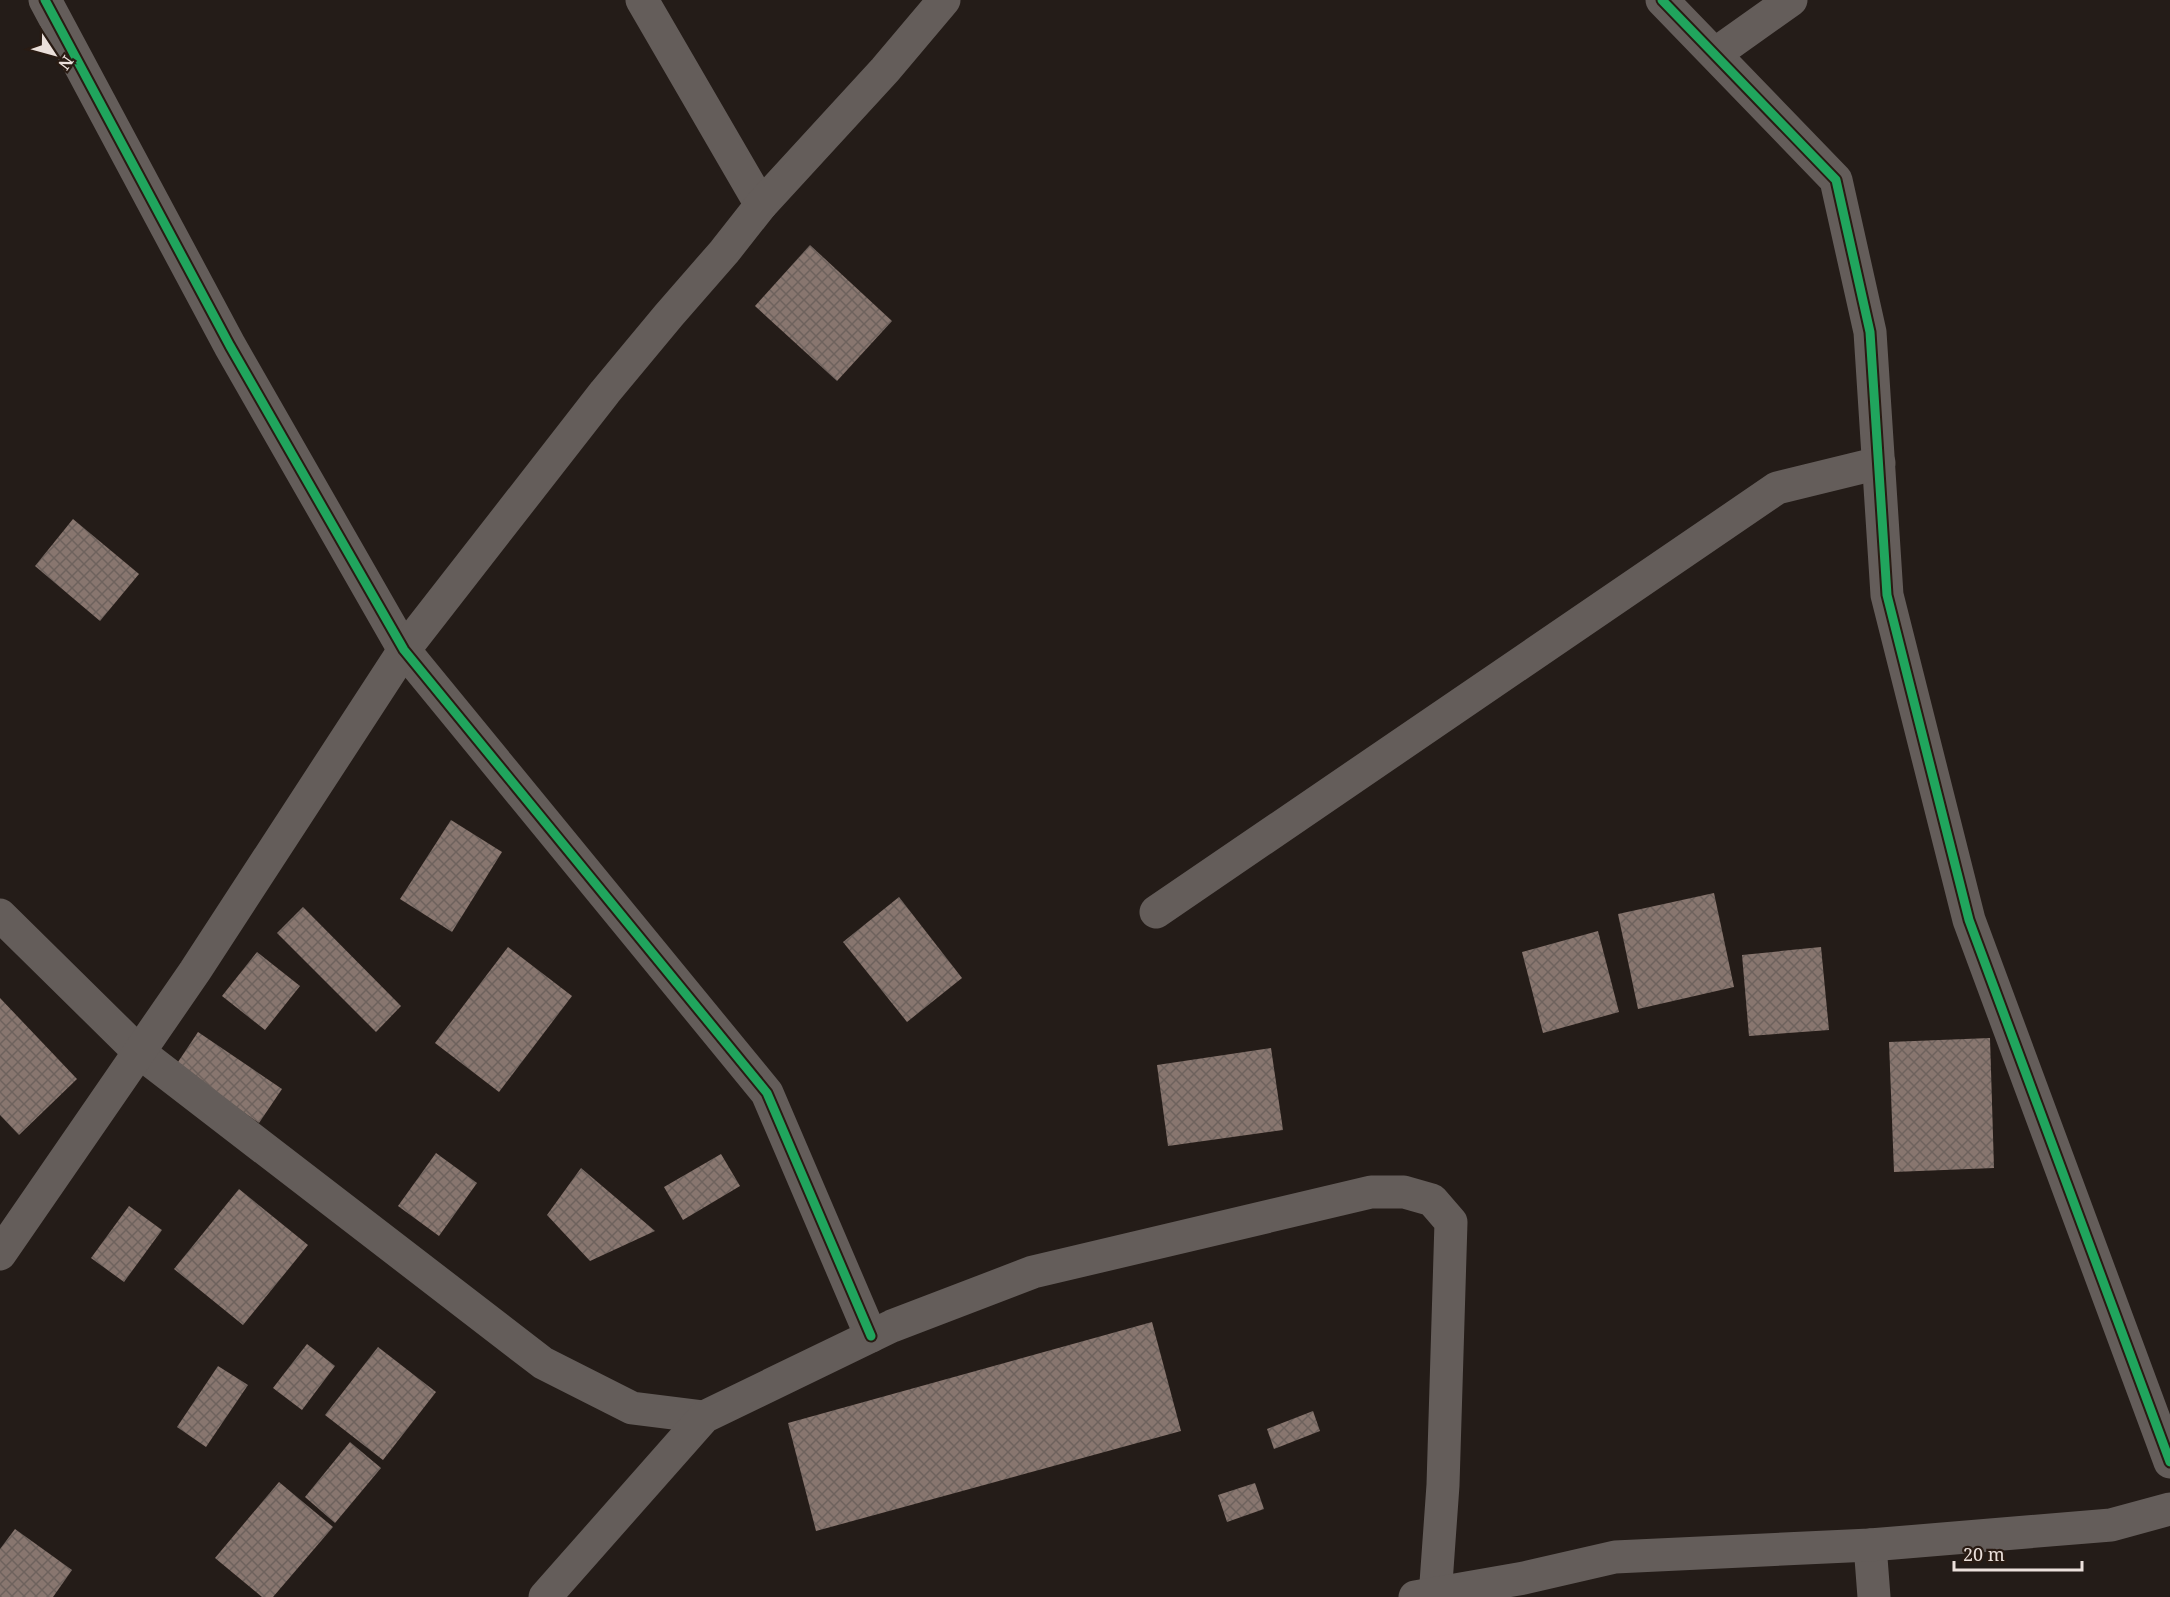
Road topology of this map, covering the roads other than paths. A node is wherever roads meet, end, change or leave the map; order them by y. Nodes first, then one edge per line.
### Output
1 (45, 0) edge
2 (642, 0) edge
3 (945, 0) edge
4 (1662, 0) edge
5 (1791, 0) edge
6 (1715, 54) junction
7 (761, 205) junction
8 (1879, 463) junction
9 (404, 650) junction
10 (1156, 912) dead end
11 (0, 915) edge
12 (139, 1052) junction
13 (0, 1254) edge
14 (871, 1336) junction
15 (704, 1417) junction
16 (2170, 1462) edge
17 (2170, 1509) edge
18 (1870, 1545) junction
19 (1428, 1595) edge
20 (545, 1597) edge
21 (1874, 1597) edge

1 - 9 street
2 - 7 street
3 - 7 street
4 - 6 street
5 - 6 street
6 - 8 street
7 - 9 street
8 - 10 street
8 - 16 street
9 - 12 street
9 - 14 street
11 - 12 street
12 - 13 street
12 - 15 street
14 - 15 street
14 - 19 street
15 - 20 street
17 - 18 street
18 - 19 street
18 - 21 street

